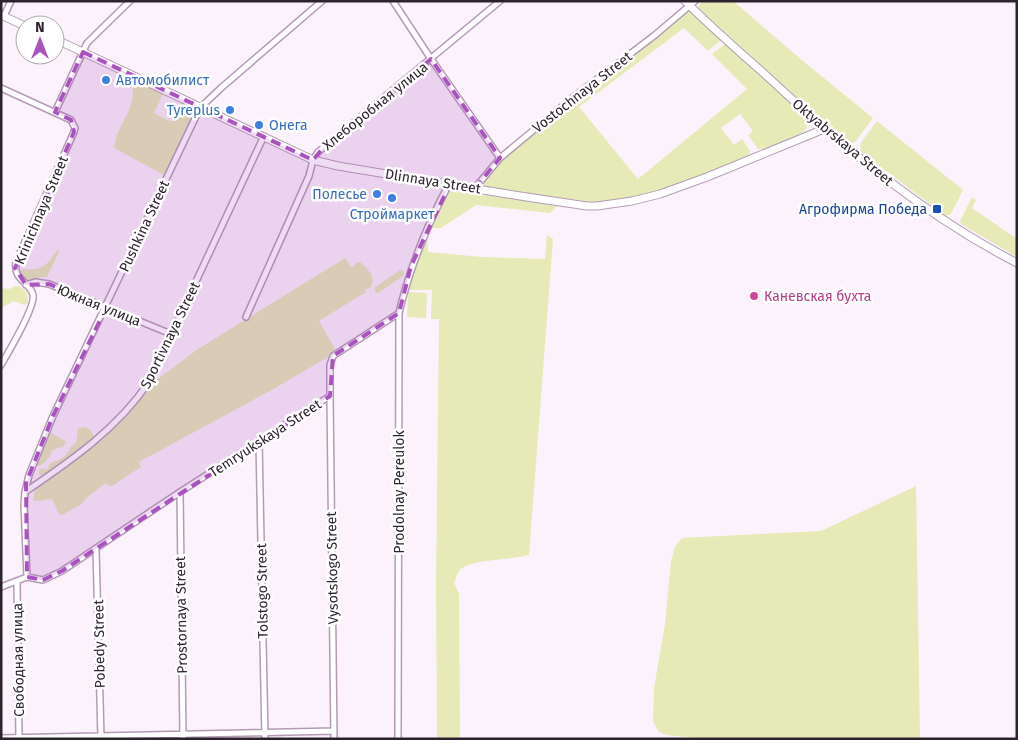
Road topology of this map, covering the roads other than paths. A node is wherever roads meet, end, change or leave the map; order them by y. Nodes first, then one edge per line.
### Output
1 (11, 1) edge
2 (130, 1) edge
3 (322, 1) edge
4 (393, 1) edge
5 (500, 1) edge
6 (690, 3) edge
7 (2, 15) edge
8 (15, 21) edge
9 (65, 44) edge
10 (83, 52) junction
11 (431, 59) junction
12 (1, 88) edge
13 (200, 108) junction
14 (55, 112) junction
15 (824, 129) junction
16 (263, 138) junction
17 (500, 158) junction
18 (313, 160) junction
19 (449, 184) junction
20 (475, 188) junction
21 (1017, 263) edge
22 (26, 285) junction
23 (106, 308) junction
24 (399, 313) junction
25 (246, 317) dead end
26 (171, 334) junction
27 (1, 365) edge
28 (330, 396) junction
29 (259, 442) junction
30 (25, 492) junction
31 (180, 492) junction
32 (96, 549) junction
33 (27, 577) junction
34 (17, 582) junction
35 (1, 587) edge
36 (334, 731) junction
37 (265, 732) junction
38 (101, 737) edge
39 (183, 737) edge
40 (1, 738) edge
41 (19, 738) edge
42 (265, 739) edge
43 (334, 739) edge
44 (398, 739) edge

1 - 7 street
2 - 10 street
3 - 13 street, Pushkina Street
4 - 11 street
5 - 11 street, Хлеборобная улица
6 - 15 street, Oktyabrskaya Street
6 - 17 street, Vostochnaya Street
7 - 8 street
9 - 10 street, Dlinnaya Street
10 - 13 street, Dlinnaya Street
10 - 14 street
11 - 17 street
11 - 18 street, Хлеборобная улица
12 - 14 street
13 - 16 street, Dlinnaya Street
13 - 23 street, Pushkina Street
14 - 22 street, Krinichnaya Street
15 - 20 street, Dlinnaya Street
15 - 21 street, Oktyabrskaya Street
16 - 18 street, Dlinnaya Street
16 - 26 street, Sportivnaya Street
17 - 20 street, Vostochnaya Street
18 - 19 street, Dlinnaya Street
18 - 25 street, Хлеборобная улица
19 - 20 street, Dlinnaya Street
19 - 24 street
22 - 23 street, Южная улица
22 - 27 street, Krinichnaya Street
23 - 26 street, Южная улица
23 - 30 street, Pushkina Street
24 - 28 street, Temryukskaya Street
24 - 44 street, Prodolnay Pereulok
26 - 30 street, Sportivnaya Street
28 - 29 street, Temryukskaya Street
28 - 36 street, Vysotskogo Street
29 - 31 street, Temryukskaya Street
29 - 37 street, Tolstogo Street
30 - 33 street
31 - 32 street, Temryukskaya Street
31 - 39 street, Prostornaya Street
32 - 33 street, Temryukskaya Street
32 - 38 street, Pobedy Street
33 - 34 street, Temryukskaya Street
34 - 35 street, Temryukskaya Street
34 - 41 street, Свободная улица
36 - 37 street
36 - 43 street, Vysotskogo Street
37 - 39 street
37 - 42 street, Tolstogo Street
38 - 39 street
38 - 41 street
40 - 41 street

